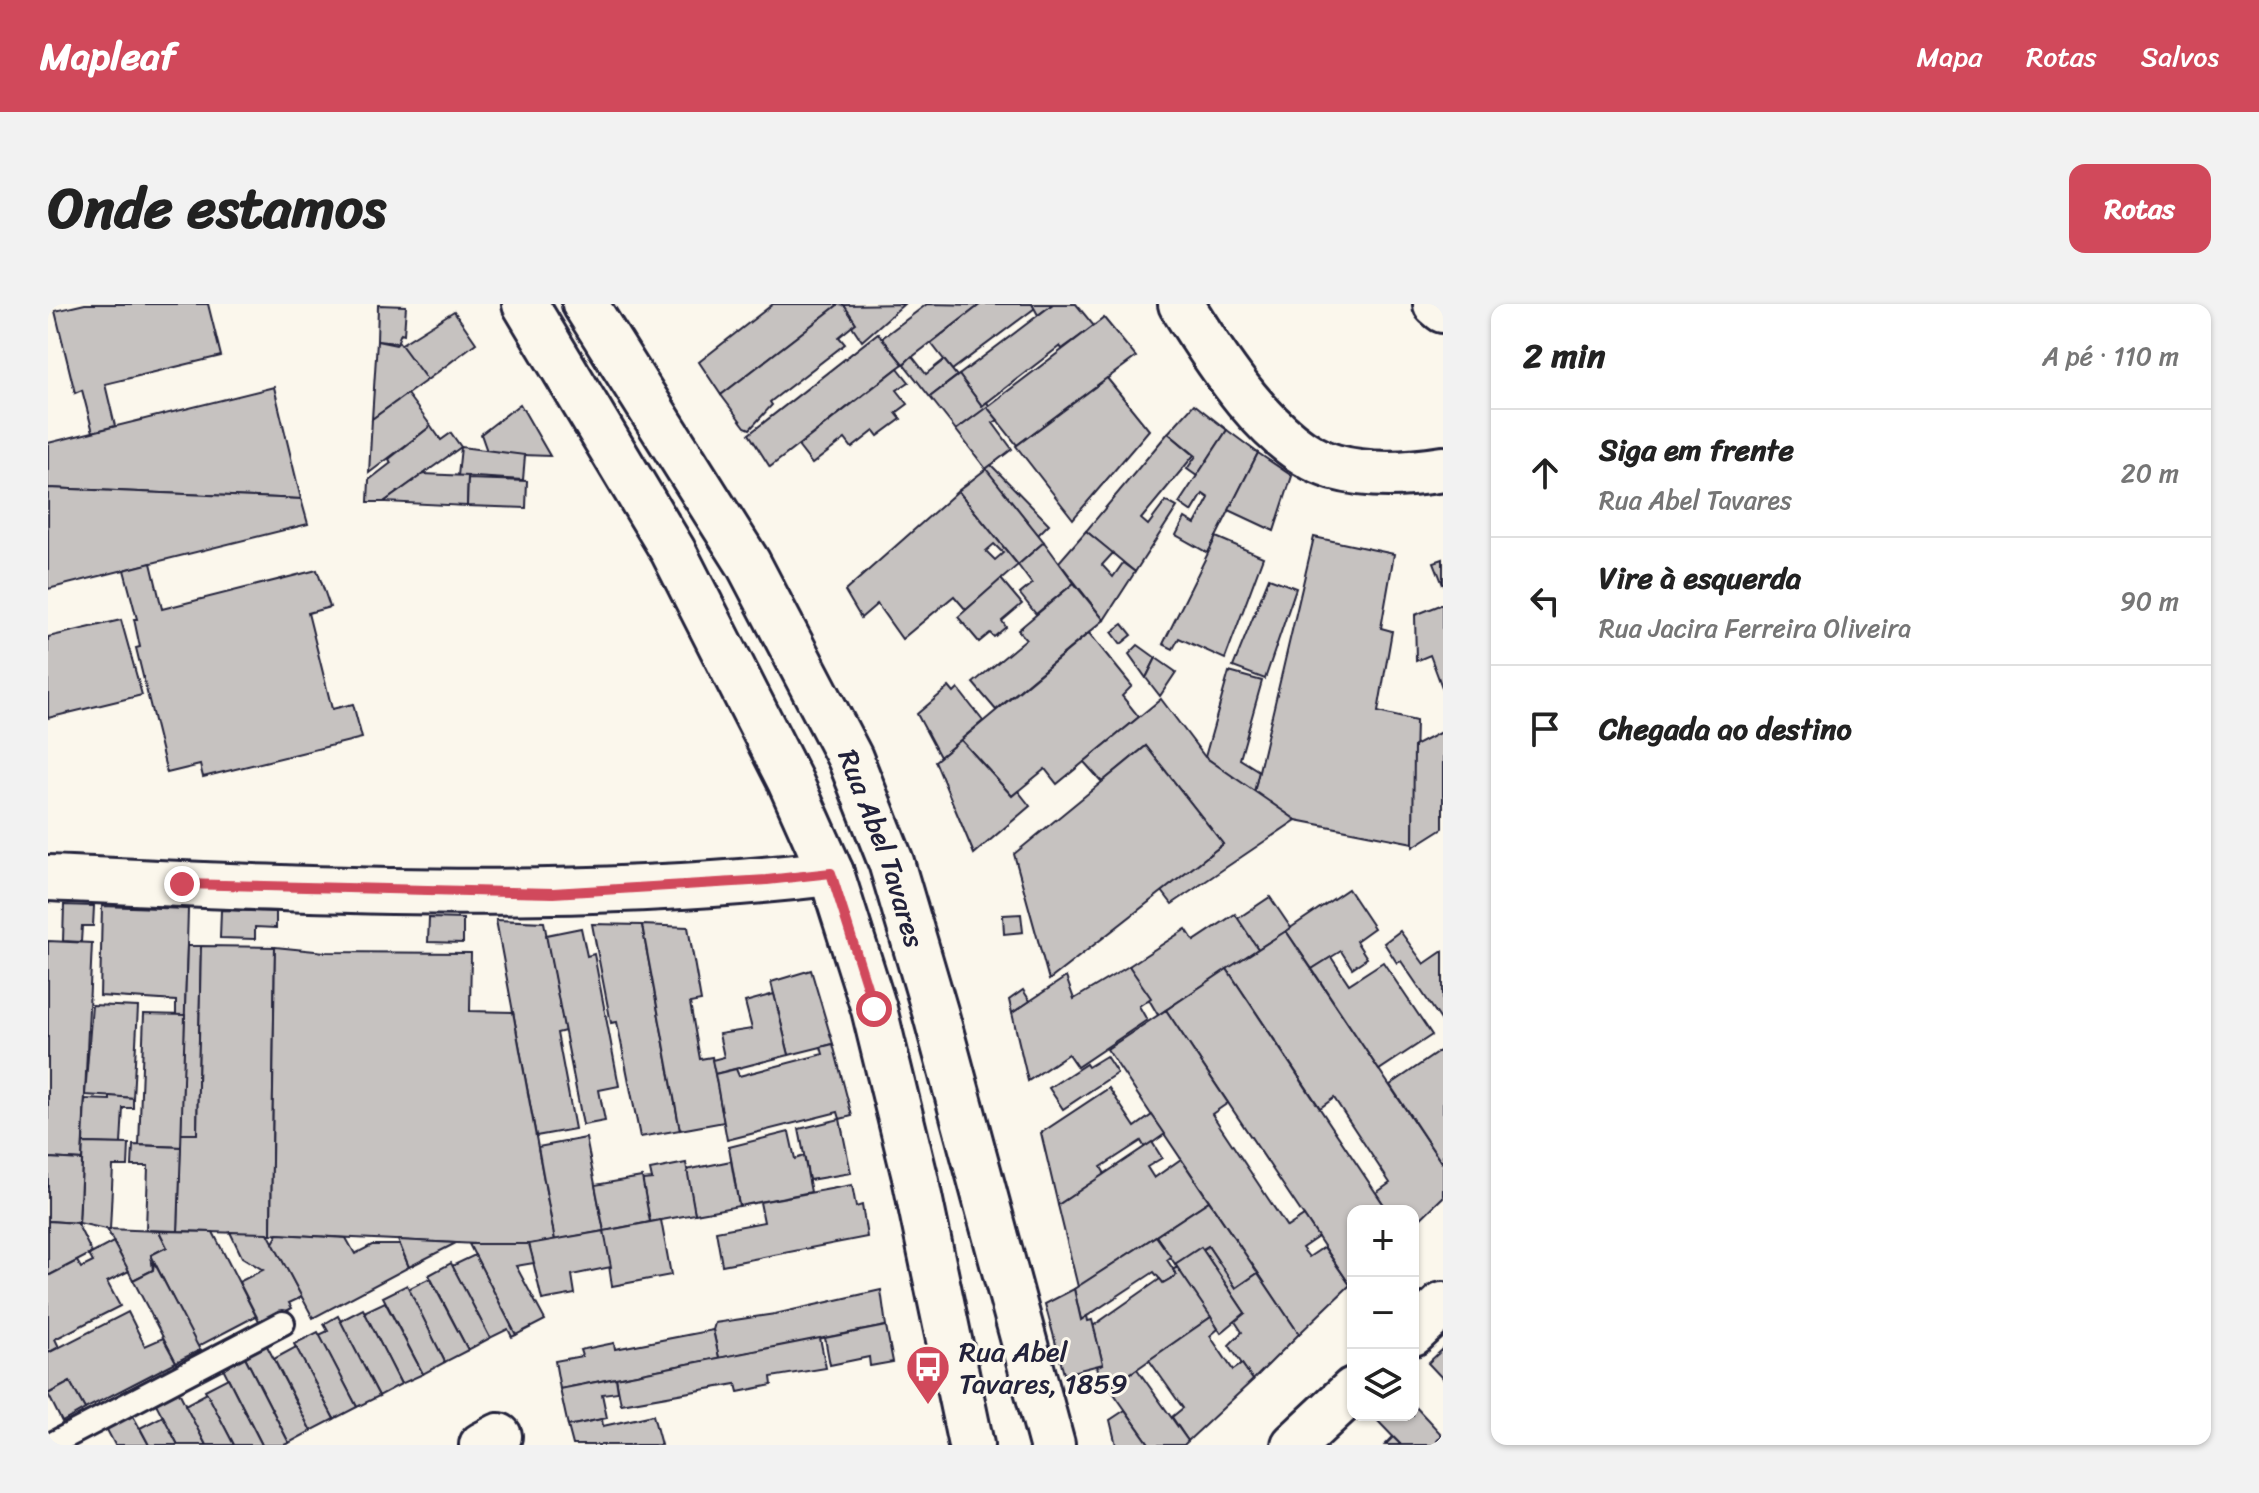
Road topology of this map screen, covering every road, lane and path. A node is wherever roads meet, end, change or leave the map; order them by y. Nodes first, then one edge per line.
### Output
1 (525, 304) edge
2 (585, 304) edge
3 (1181, 304) edge
4 (1436, 304) edge
5 (1443, 310) edge
6 (1443, 469) edge
7 (831, 873) junction
8 (48, 878) edge
9 (1443, 1305) edge
10 (283, 1323) dead end
11 (1419, 1327) edge
12 (1347, 1396) edge
13 (50, 1445) edge
14 (971, 1445) edge
15 (1052, 1445) edge
16 (1294, 1445) edge

1 - 7 street, Rua Abel Tavares
2 - 15 street, Rua Abel Tavares
3 - 6 street
4 - 5 street
7 - 8 street
7 - 14 street, Rua Abel Tavares
9 - 11 street
10 - 13 lane
12 - 16 street

